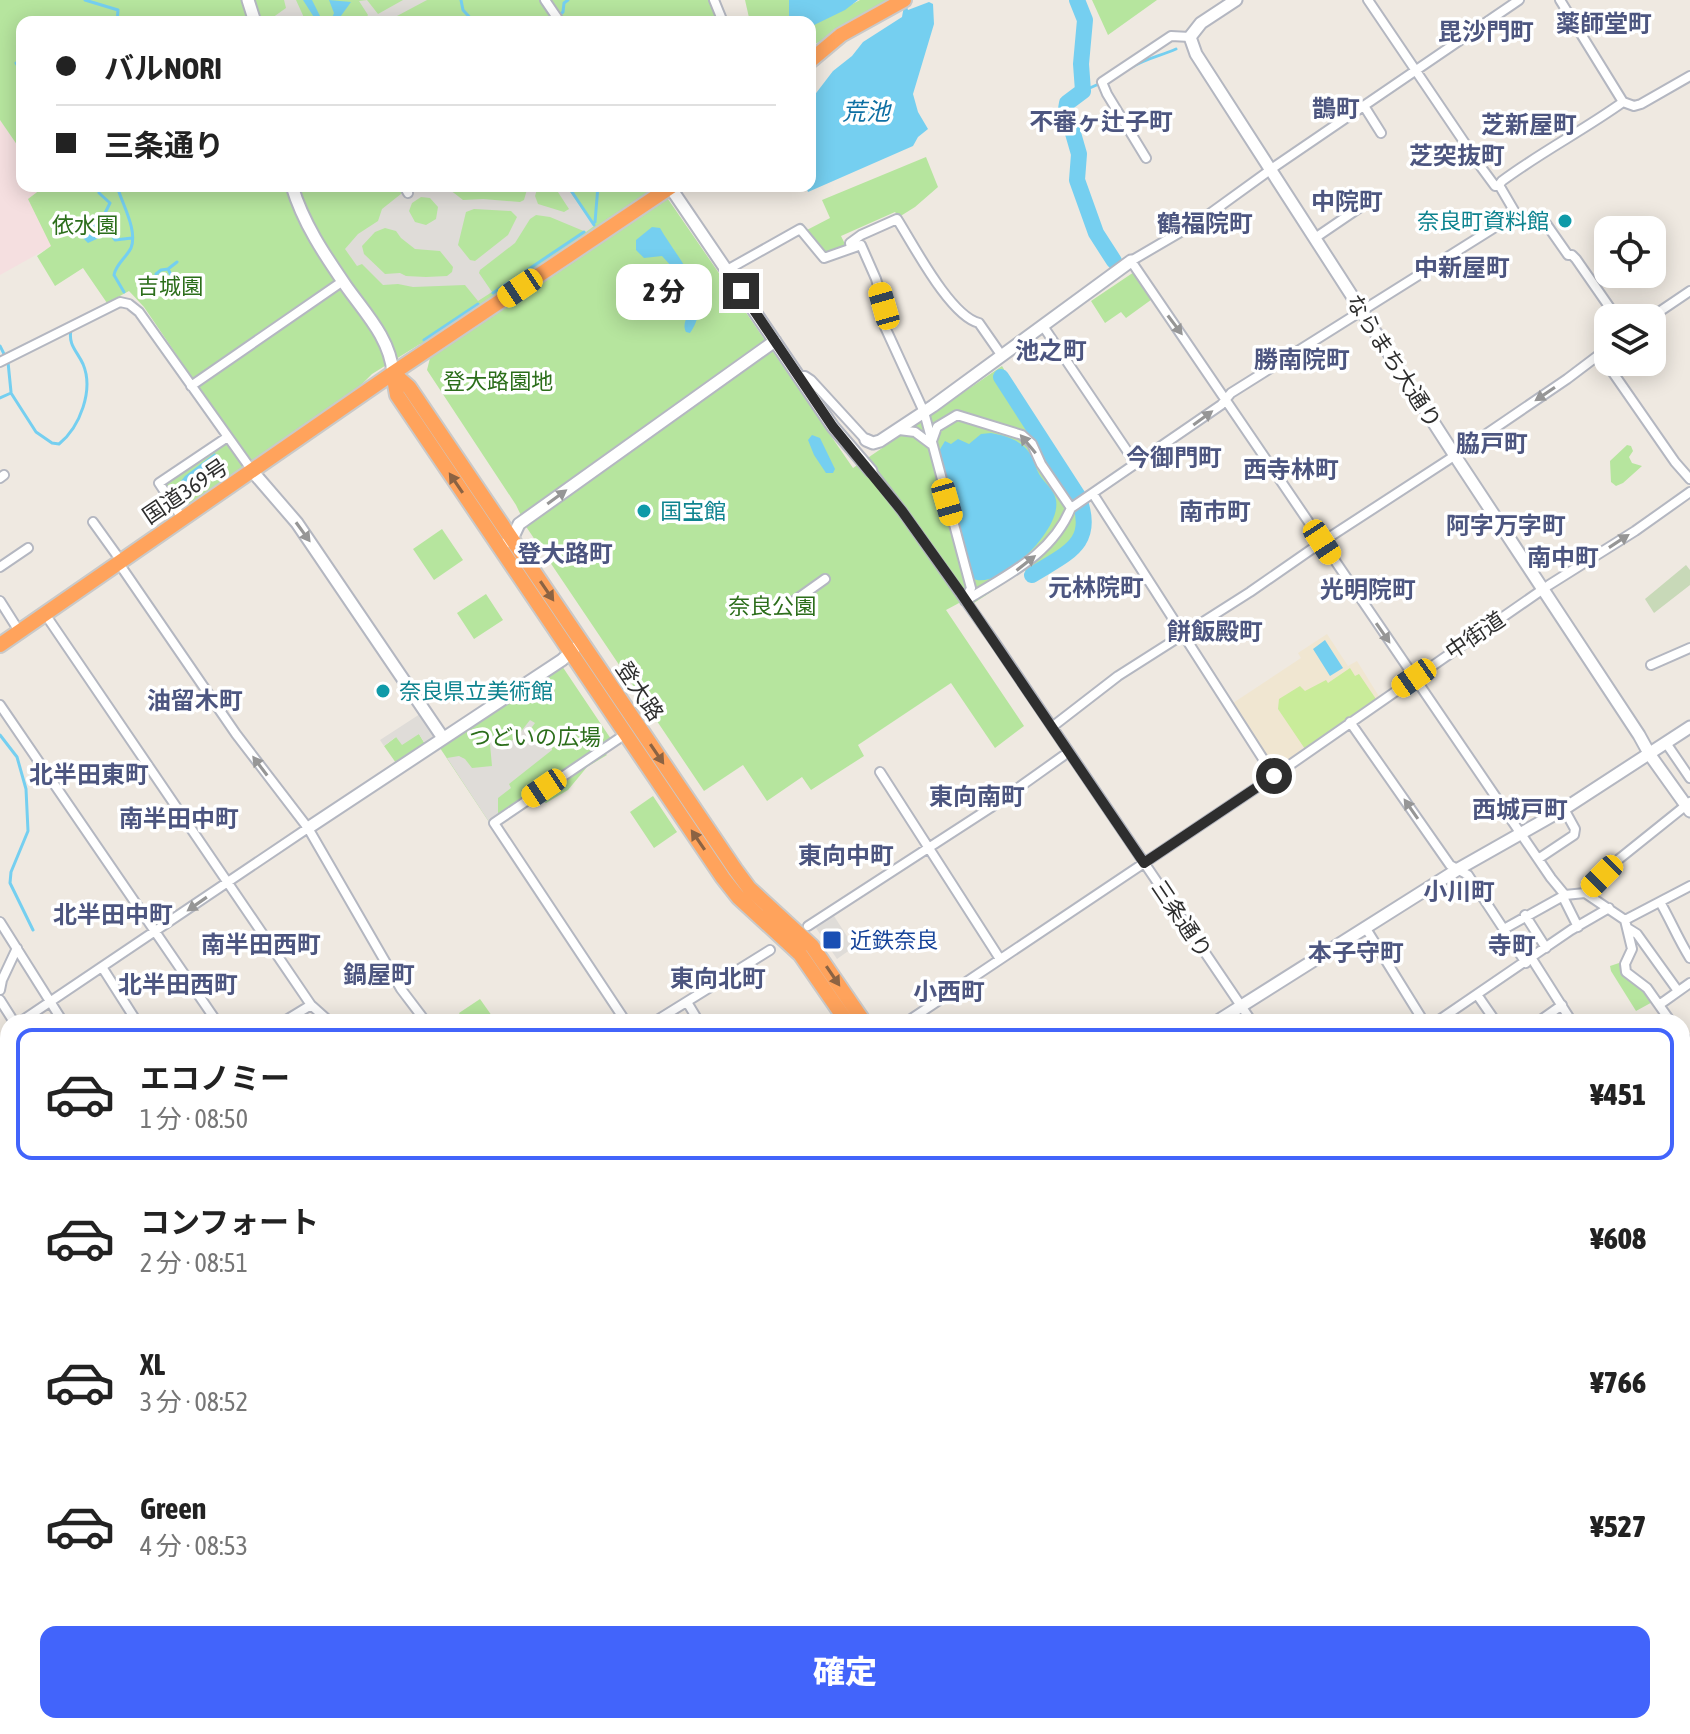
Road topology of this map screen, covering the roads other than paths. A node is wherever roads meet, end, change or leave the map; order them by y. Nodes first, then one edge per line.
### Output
1 (904, 0) edge
2 (1236, 0) edge
3 (1368, 0) edge
4 (1519, 0) edge
5 (1560, 0) edge
6 (1190, 37) junction
7 (816, 56) edge
8 (1418, 70) junction
9 (1690, 76) edge
10 (1623, 102) junction
11 (1364, 106) junction
12 (1381, 133) dead end
13 (1146, 158) dead end
14 (1270, 170) junction
15 (1499, 185) junction
16 (294, 192) edge
17 (662, 192) edge
18 (675, 192) edge
19 (1362, 206) dead end
20 (1516, 214) junction
21 (1315, 238) junction
22 (851, 248) junction
23 (1131, 261) junction
24 (727, 270) junction
25 (343, 281) junction
26 (1690, 291) edge
27 (1607, 304) edge
28 (1666, 307) edge
29 (1363, 311) junction
30 (1043, 326) junction
31 (775, 341) junction
32 (1002, 356) junction
33 (1594, 358) edge
34 (1, 359) edge
35 (393, 373) junction
36 (799, 376) junction
37 (1620, 376) edge
38 (191, 386) junction
39 (1226, 399) junction
40 (928, 409) junction
41 (957, 415) junction
42 (895, 431) junction
43 (226, 438) junction
44 (866, 440) joint
45 (931, 444) junction
46 (1455, 456) junction
47 (1136, 464) junction
48 (871, 471) joint
49 (253, 472) junction
50 (1690, 479) edge
51 (1690, 492) edge
52 (1089, 497) junction
53 (1072, 507) junction
54 (182, 518) junction
55 (93, 522) dead end
56 (1322, 542) junction
57 (506, 543) junction
58 (28, 548) dead end
59 (120, 562) junction
60 (0, 567) edge
61 (825, 579) dead end
62 (1542, 589) junction
63 (0, 601) edge
64 (965, 601) junction
65 (780, 611) dead end
66 (45, 614) junction
67 (19, 631) junction
68 (1185, 635) junction
69 (0, 645) edge
70 (576, 647) junction
71 (1690, 648) edge
72 (1651, 665) dead end
73 (1414, 678) junction
74 (0, 705) edge
75 (1350, 722) junction
76 (1052, 727) junction
77 (1690, 727) edge
78 (634, 732) junction
79 (443, 738) junction
80 (1666, 743) junction
81 (1650, 755) junction
82 (1063, 756) dead end
83 (880, 772) dead end
84 (1274, 776) junction
85 (1690, 778) edge
86 (1689, 806) edge
87 (1564, 809) junction
88 (308, 828) junction
89 (1521, 834) junction
90 (928, 848) junction
91 (1538, 859) junction
92 (1144, 863) junction
93 (1460, 868) junction
94 (729, 873) junction
95 (229, 881) junction
96 (1690, 886) edge
97 (1585, 893) junction
98 (1564, 896) junction
99 (1660, 902) junction
100 (1609, 908) junction
101 (1525, 915) junction
102 (0, 922) edge
103 (1627, 925) junction
104 (808, 926) dead end
105 (1365, 927) junction
106 (1578, 927) junction
107 (1504, 929) junction
108 (157, 931) junction
109 (17, 948) junction
110 (1546, 948) junction
111 (770, 950) dead end
112 (1690, 958) edge
113 (1000, 959) junction
114 (1529, 961) junction
115 (102, 967) junction
116 (1690, 983) edge
117 (0, 990) edge
118 (1678, 991) junction
119 (1478, 996) junction
120 (51, 1002) junction
121 (687, 1002) junction
122 (311, 1005) junction
123 (1241, 1005) junction
124 (1562, 1005) junction
125 (1659, 1005) junction
126 (31, 1014) edge
127 (58, 1014) edge
128 (132, 1014) edge
129 (212, 1014) edge
130 (296, 1014) edge
131 (321, 1014) edge
132 (420, 1014) edge
133 (621, 1014) edge
134 (667, 1014) edge
135 (694, 1014) edge
136 (841, 1014) edge
137 (859, 1014) edge
138 (918, 1014) edge
139 (1228, 1014) edge
140 (1247, 1014) edge
141 (1419, 1014) edge
142 (1454, 1014) edge
143 (1490, 1014) edge
144 (1549, 1014) edge
145 (1567, 1014) edge
146 (1665, 1014) edge

1 - 7 highway
2 - 6 street
3 - 8 street
4 - 8 street
5 - 10 street
6 - 13 street
6 - 14 street, ならまち大通り
8 - 11 street
8 - 15 street
9 - 10 street
10 - 15 street
11 - 12 street
11 - 14 street
14 - 21 street, ならまち大通り
14 - 23 street
15 - 20 street
16 - 25 street, 登大路
17 - 35 highway, 国道369号
18 - 24 street, 三条通り
19 - 21 street
20 - 27 street
20 - 29 street
21 - 29 street, ならまち大通り
22 - 24 street
22 - 32 street
22 - 40 street
23 - 30 street
23 -> 39 street
24 - 31 street, 三条通り
25 - 35 street, 登大路
25 - 38 street
26 - 28 street
29 - 39 street
29 - 46 street, ならまち大通り
30 - 32 street
30 - 47 street
31 - 36 street, 三条通り
57 -> 31 street
32 - 40 street
33 -> 46 street
34 - 38 street
35 - 49 highway, 国道369号
35 - 57 highway, 登大路
36 - 44 street
36 - 48 street, 三条通り
37 - 50 street
38 - 43 street
47 -> 39 street
39 - 56 street
40 - 41 street
40 - 42 street
40 - 45 street
41 - 45 street
53 -> 41 street
42 - 44 street
42 - 45 street
43 - 49 street
43 - 54 street
45 - 64 street
46 - 56 street
46 - 62 street, ならまち大通り
47 - 52 street
48 - 64 street, 三条通り
49 - 54 highway, 国道369号
49 -> 79 street
62 -> 51 street, 中街道
52 - 53 street
52 - 68 street
64 -> 53 street
54 - 59 highway, 国道369号
55 - 59 street
56 - 68 street
56 -> 73 street
57 - 70 highway, 登大路
58 - 60 street
59 - 66 highway, 国道369号
88 -> 59 street
61 - 65 street
62 - 73 street, 中街道
62 - 81 street, ならまち大通り
63 - 67 street
64 - 76 street, 三条通り
66 - 67 highway, 国道369号
66 - 95 street
67 - 69 highway, 国道369号
68 - 76 street
68 - 84 street
70 - 78 highway, 登大路
70 - 79 street
71 - 72 street
73 - 75 street, 中街道
73 - 89 street
74 - 108 street
75 - 84 street, 中街道
93 -> 75 street
76 - 92 street, 三条通り
77 - 80 street
78 - 94 highway, 登大路
78 - 133 street
79 - 88 street
80 - 81 street
80 - 85 street
81 - 86 street, ならまち大通り
81 - 87 street
82 - 90 street
83 - 90 street
84 - 92 street, 中街道
86 - 97 street
87 - 89 street
87 - 91 street
88 - 95 street
88 - 132 street
89 - 91 street
89 - 93 street
90 - 104 street
90 - 113 street
91 - 98 street
92 - 113 street, 中街道
92 - 123 street, 三条通り
93 - 105 street
93 - 107 street
94 - 136 highway, 登大路
94 -> 137 highway, 登大路
95 -> 108 street
95 - 122 street
96 - 99 street
97 - 98 street
97 - 100 street
98 - 101 street
98 - 106 street
99 - 103 street
99 - 112 street
100 - 103 street
100 - 106 street
101 - 107 street
101 - 110 street
102 - 109 street
103 - 118 street
103 - 125 street
105 - 123 street
105 - 141 street
106 - 110 street
107 - 114 street
108 - 115 street
108 - 129 street
109 - 117 street
109 - 120 street
110 - 114 street
111 - 121 street
113 - 138 street, 中街道
114 - 119 street
114 - 124 street
115 - 120 street
115 - 128 street
116 - 118 street
118 - 125 street
119 - 142 street
119 - 143 street
120 - 126 street
120 - 127 street
121 - 134 street
121 - 135 street
122 - 130 street
122 - 131 street
123 - 139 street
123 - 140 street, 三条通り
124 - 144 street
124 - 145 street
125 - 146 street

